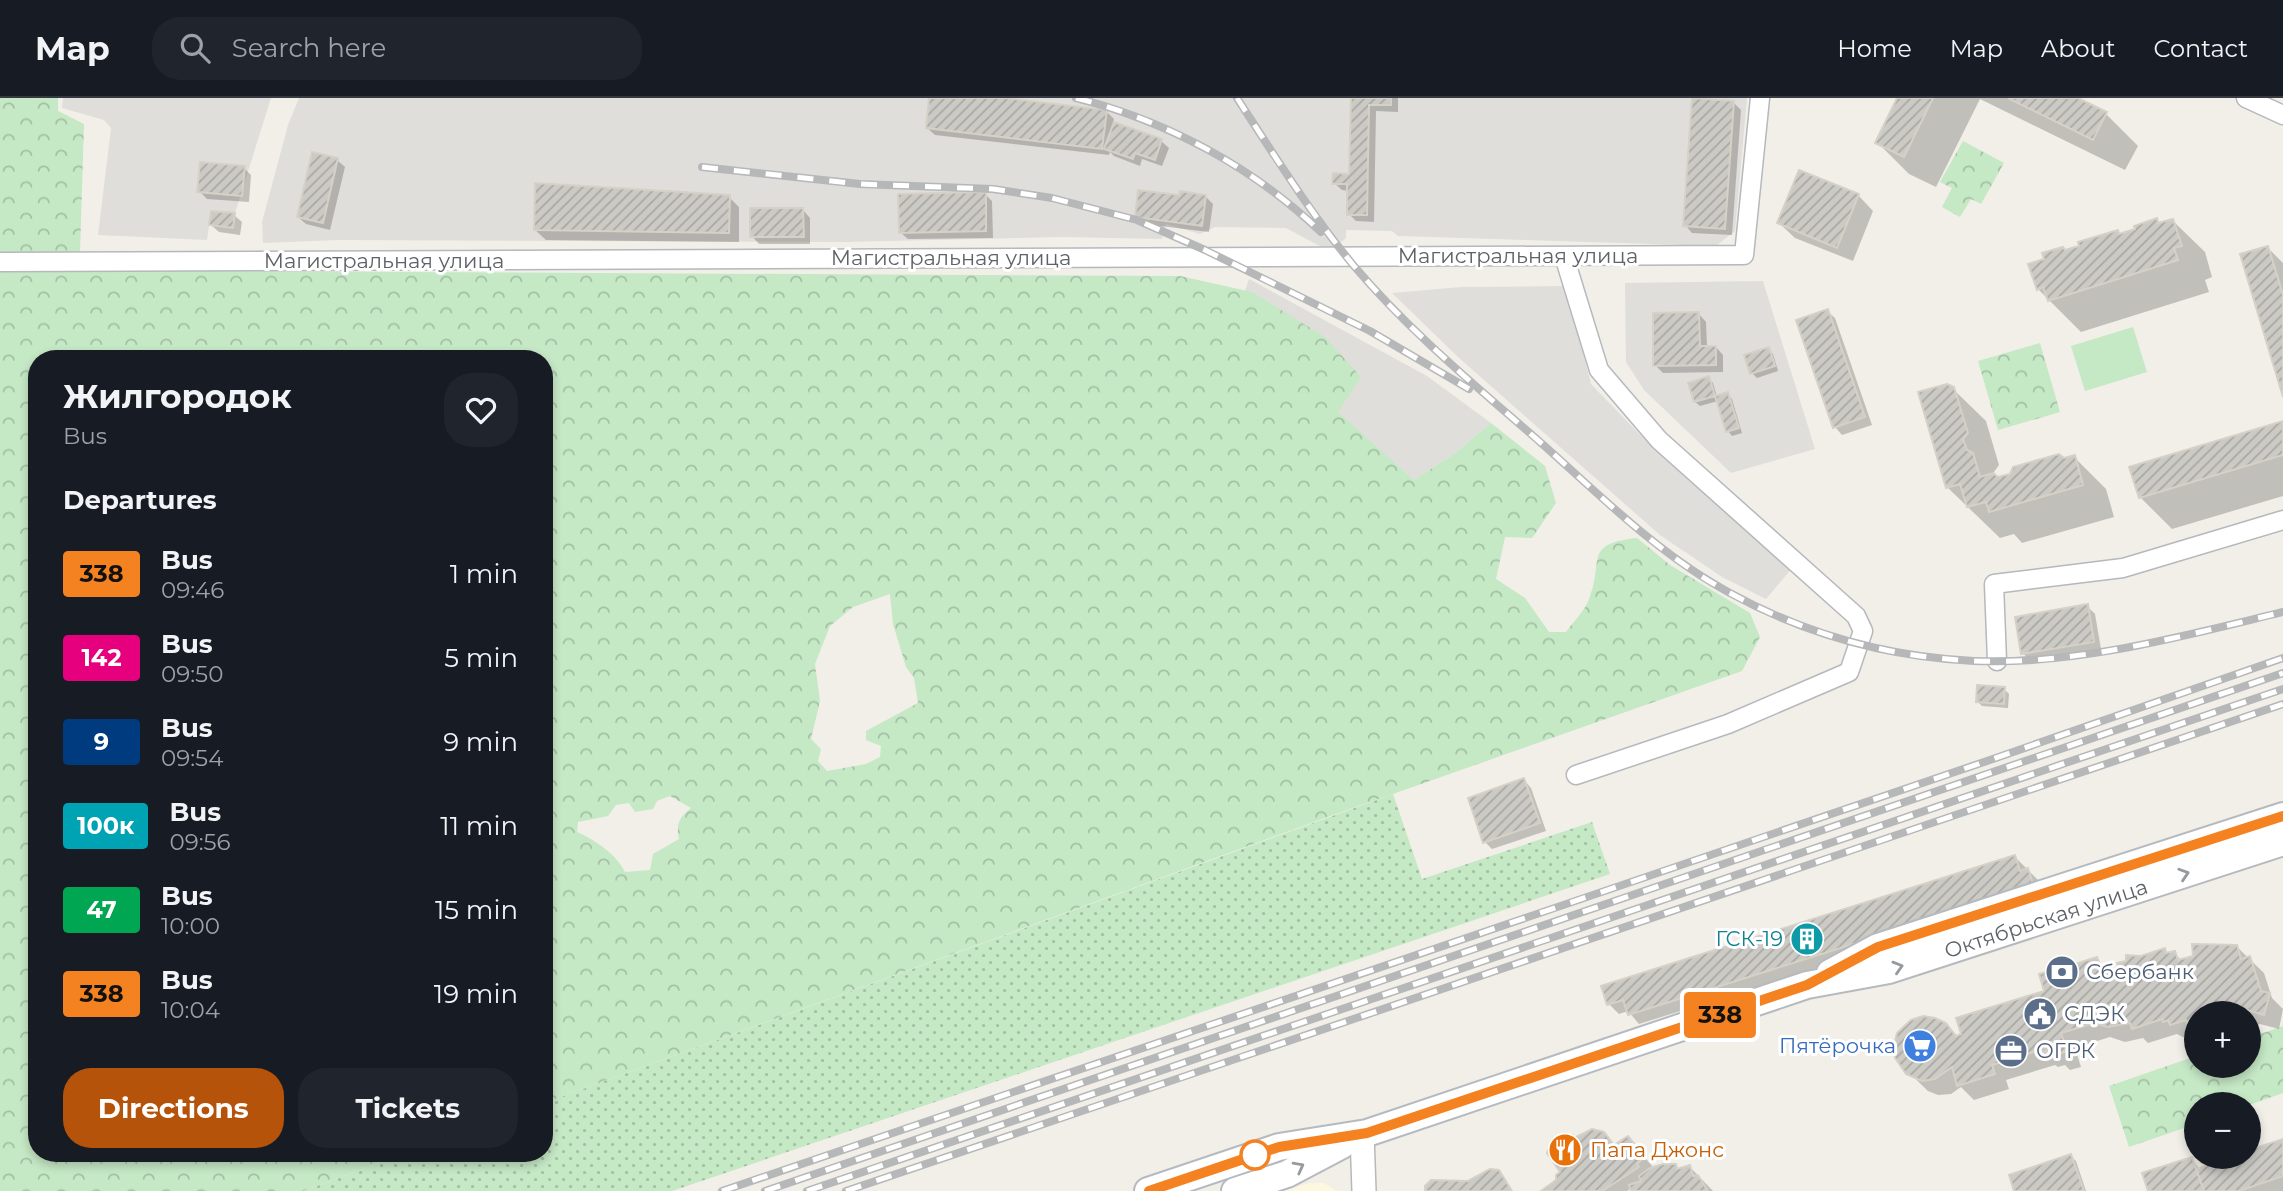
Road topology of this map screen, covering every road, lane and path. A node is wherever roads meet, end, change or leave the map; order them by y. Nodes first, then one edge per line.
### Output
1 (1760, 98) edge
2 (2246, 98) edge
3 (2283, 115) edge
4 (1564, 256) junction
5 (0, 262) edge
6 (2283, 520) edge
7 (1997, 661) dead end
8 (1576, 775) dead end
9 (2283, 816) edge
10 (2283, 842) edge
11 (1807, 985) junction
12 (1362, 1134) junction
13 (1148, 1191) edge
14 (1235, 1191) edge
15 (1364, 1191) edge

1 - 4 street, Магистральная улица
2 - 3 street
4 - 5 street, Магистральная улица
4 - 8 street
6 - 7 street
9 - 11 main road, Октябрьская улица
11 -> 10 main road, Октябрьская улица
11 - 12 main road, Октябрьская улица
12 - 13 main road
14 -> 12 main road
12 - 15 street

